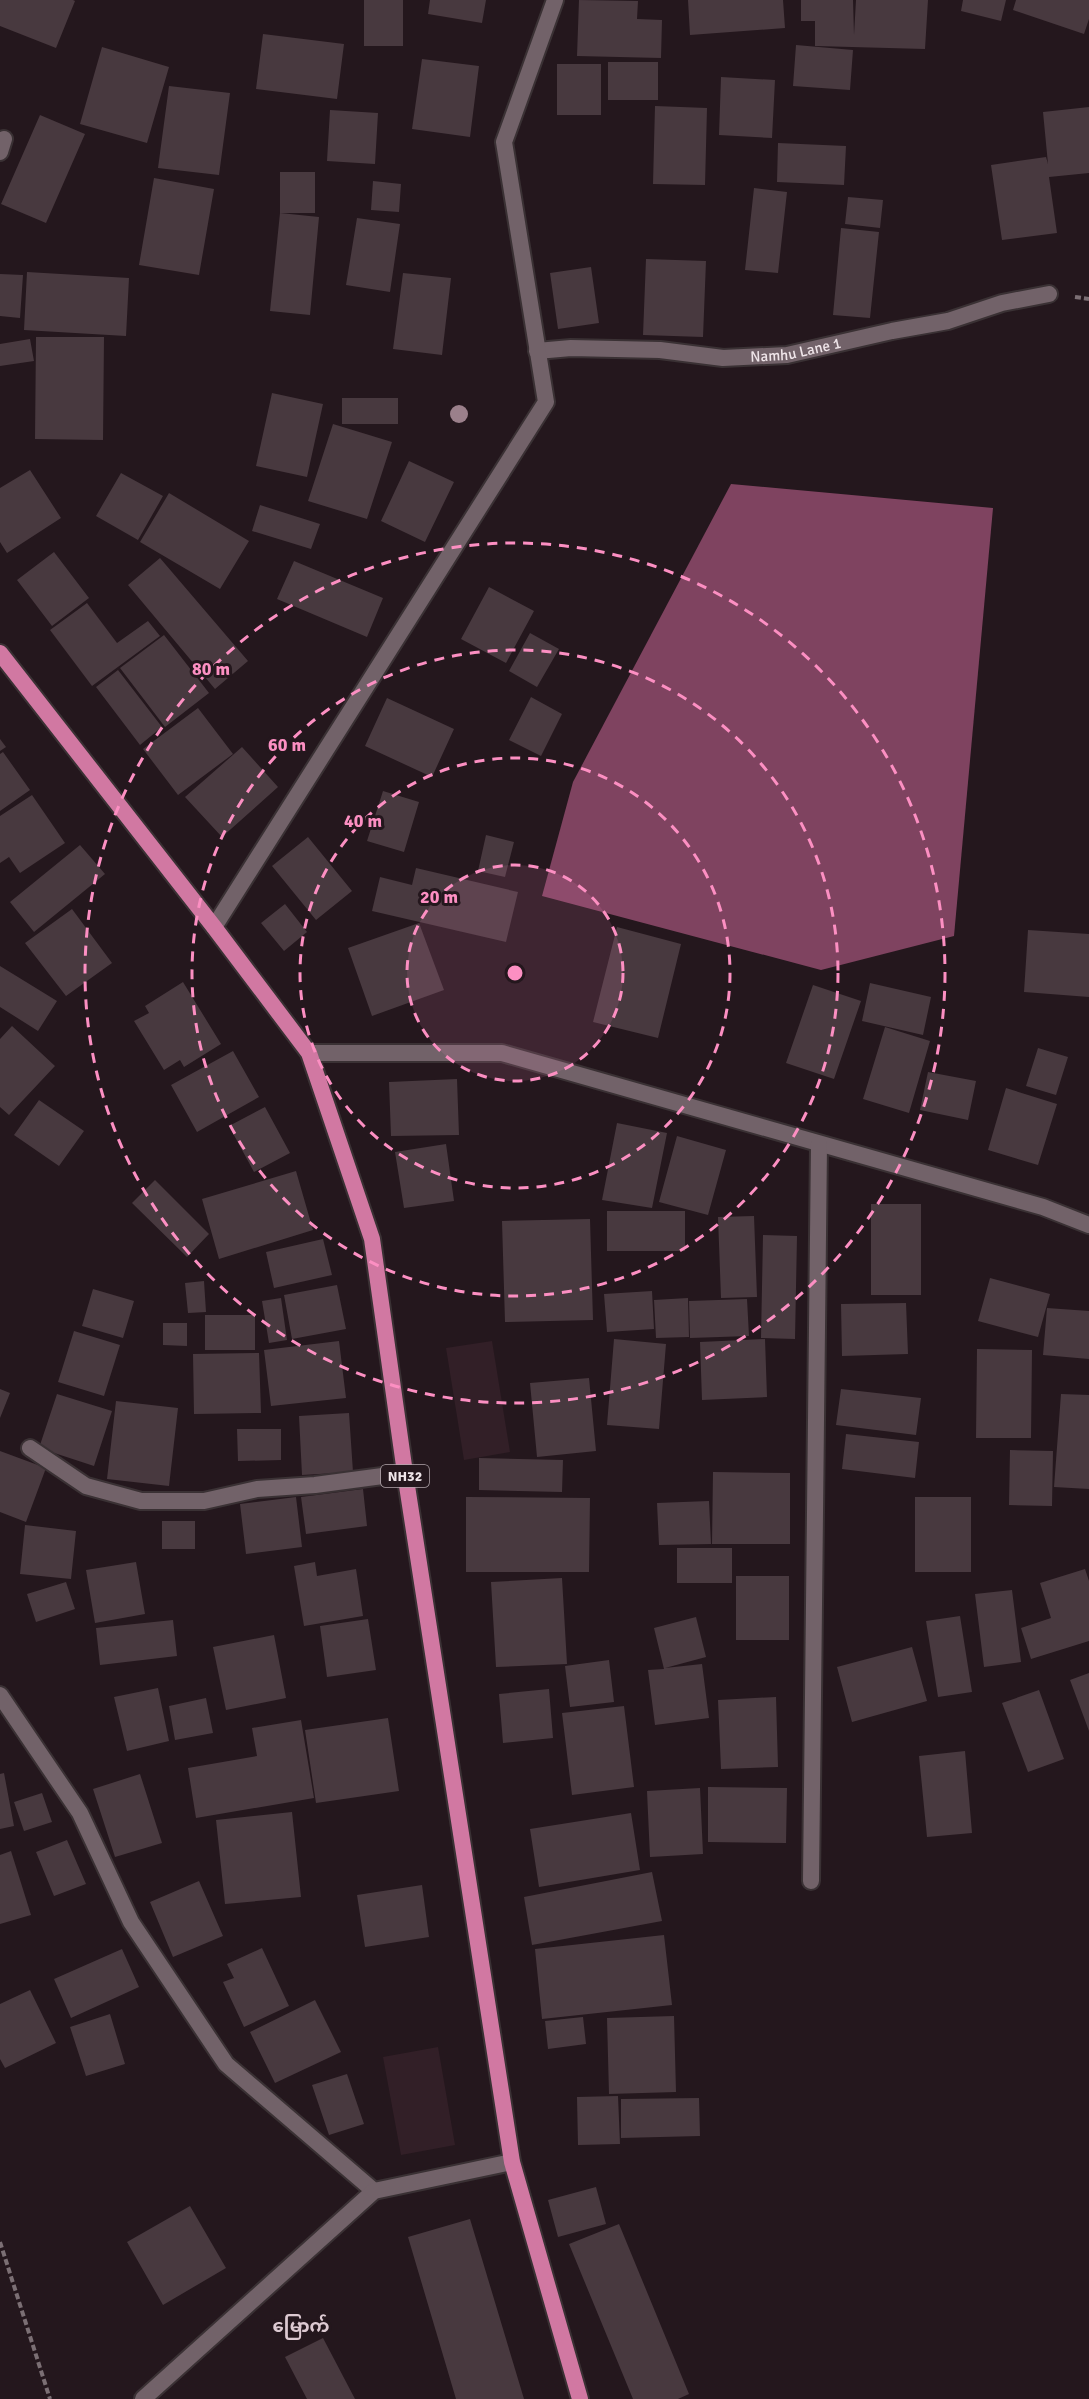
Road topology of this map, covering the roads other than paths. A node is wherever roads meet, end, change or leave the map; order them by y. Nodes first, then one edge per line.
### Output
1 (555, 0) edge
2 (1049, 294) dead end
3 (537, 351) junction
4 (2, 660) edge
5 (214, 927) junction
6 (309, 1053) junction
7 (819, 1144) junction
8 (1089, 1225) edge
9 (30, 1448) dead end
10 (405, 1473) junction
11 (0, 1695) edge
12 (811, 1881) dead end
13 (512, 2162) junction
14 (374, 2192) junction
15 (143, 2399) edge
16 (580, 2399) edge

1 - 3 street
2 - 3 street, Namhu Lane 1
3 - 5 street
4 - 5 highway, NH32
5 - 6 highway, NH32
6 - 7 street
6 - 10 highway, NH32
7 - 8 street
7 - 12 street
9 - 10 street
10 - 13 highway, NH32
11 - 14 street
13 - 14 street
13 - 16 highway, NH32
14 - 15 street

